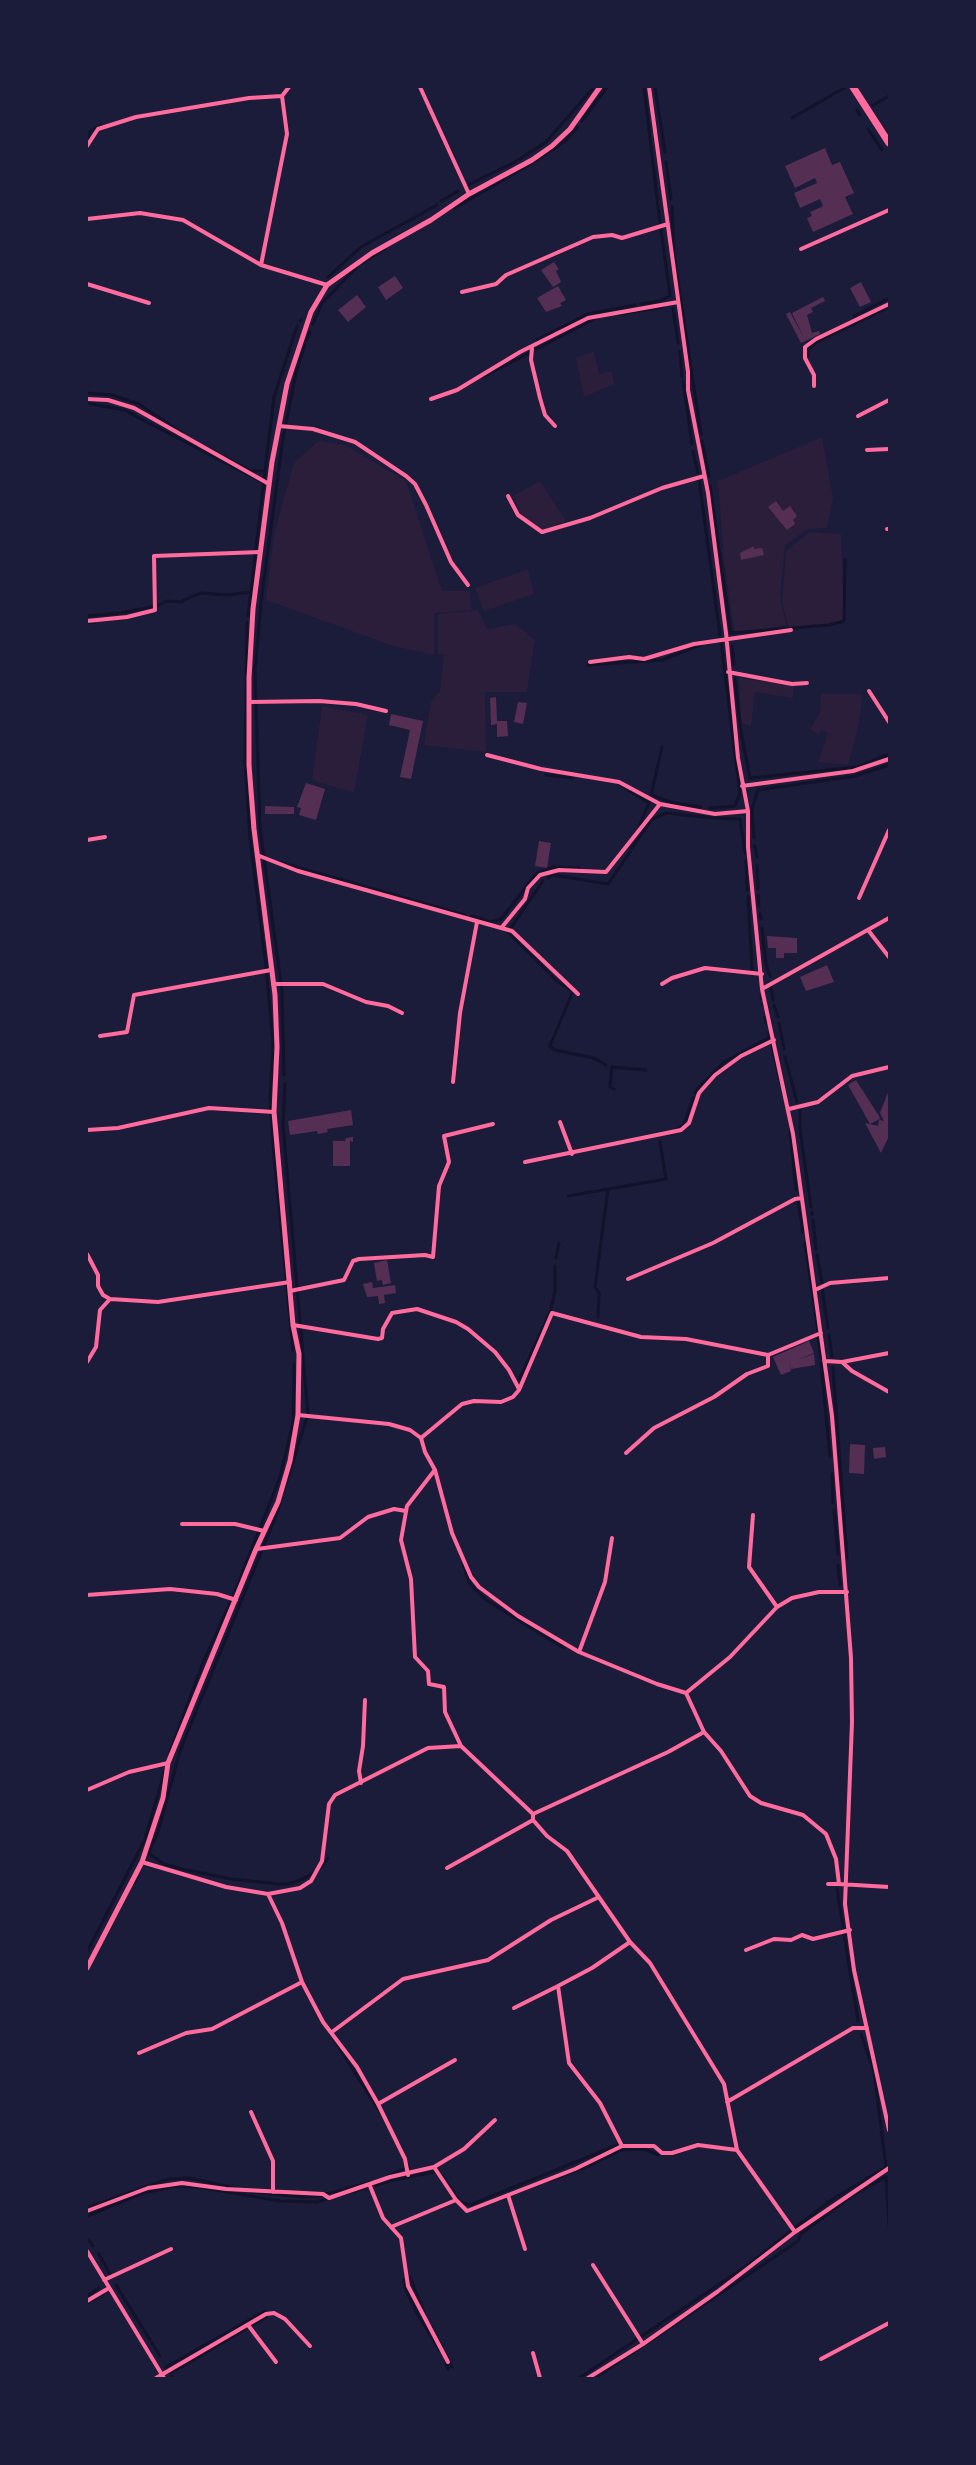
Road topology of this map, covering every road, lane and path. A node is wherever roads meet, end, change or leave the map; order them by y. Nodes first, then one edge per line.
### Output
1 (289, 87) edge
2 (420, 87) edge
3 (600, 87) edge
4 (649, 87) edge
5 (853, 87) edge
6 (282, 96) junction
7 (889, 143) edge
8 (87, 146) edge
9 (468, 194) junction
10 (889, 210) edge
11 (87, 219) edge
12 (668, 224) junction
13 (801, 249) dead end
14 (261, 265) junction
15 (87, 284) edge
16 (327, 285) junction
17 (462, 292) dead end
18 (149, 303) dead end
19 (678, 303) junction
20 (889, 304) edge
21 (532, 347) junction
22 (814, 386) dead end
23 (87, 399) edge
24 (431, 399) dead end
25 (889, 400) edge
26 (858, 416) dead end
27 (279, 426) junction
28 (555, 426) dead end
29 (889, 449) edge
30 (867, 450) dead end
31 (704, 476) junction
32 (269, 484) junction
33 (508, 496) dead end
34 (260, 552) junction
35 (468, 585) dead end
36 (87, 621) edge
37 (791, 630) dead end
38 (726, 638) junction
39 (590, 662) dead end
40 (728, 672) junction
41 (807, 683) dead end
42 (869, 691) dead end
43 (249, 702) junction
44 (386, 711) dead end
45 (889, 722) edge
46 (487, 755) dead end
47 (889, 759) edge
48 (742, 786) junction
49 (660, 804) junction
50 (748, 811) junction
51 (889, 830) edge
52 (105, 837) dead end
53 (87, 840) edge
54 (257, 855) junction
55 (859, 898) dead end
56 (889, 918) edge
57 (477, 922) junction
58 (502, 927) junction
59 (868, 930) junction
60 (889, 957) edge
61 (271, 970) junction
62 (762, 974) junction
63 (273, 984) junction
64 (662, 984) dead end
65 (762, 989) junction
66 (578, 994) dead end
67 (402, 1013) dead end
68 (100, 1036) dead end
69 (774, 1040) junction
70 (889, 1067) edge
71 (453, 1082) dead end
72 (789, 1109) junction
73 (274, 1112) junction
74 (560, 1122) dead end
75 (493, 1124) dead end
76 (87, 1130) edge
77 (572, 1154) junction
78 (525, 1162) dead end
79 (802, 1198) junction
80 (87, 1254) edge
81 (889, 1278) edge
82 (628, 1279) dead end
83 (290, 1282) junction
84 (815, 1290) junction
85 (290, 1291) junction
86 (110, 1299) junction
87 (293, 1325) junction
88 (821, 1333) junction
89 (889, 1353) edge
90 (768, 1355) junction
91 (825, 1361) junction
92 (87, 1362) edge
93 (842, 1362) junction
94 (519, 1390) junction
95 (889, 1392) edge
96 (298, 1415) junction
97 (422, 1438) junction
98 (626, 1453) dead end
99 (435, 1470) junction
100 (406, 1511) junction
101 (753, 1515) dead end
102 (182, 1524) dead end
103 (261, 1530) junction
104 (612, 1538) dead end
105 (256, 1549) junction
106 (847, 1592) junction
107 (87, 1595) edge
108 (236, 1600) junction
109 (777, 1607) junction
110 (579, 1652) junction
111 (686, 1693) junction
112 (365, 1700) dead end
113 (704, 1732) junction
114 (461, 1746) junction
115 (168, 1763) junction
116 (361, 1782) junction
117 (87, 1790) edge
118 (533, 1814) junction
119 (533, 1820) junction
120 (142, 1862) junction
121 (447, 1868) dead end
122 (828, 1884) dead end
123 (839, 1884) junction
124 (847, 1885) junction
125 (889, 1887) edge
126 (268, 1894) junction
127 (599, 1897) junction
128 (850, 1930) junction
129 (630, 1942) junction
130 (746, 1950) dead end
131 (87, 1968) edge
132 (302, 1982) junction
133 (558, 1986) junction
134 (514, 2008) dead end
135 (867, 2028) junction
136 (332, 2031) junction
137 (139, 2053) dead end
138 (455, 2060) dead end
139 (727, 2102) junction
140 (378, 2104) junction
141 (250, 2112) dead end
142 (495, 2120) dead end
143 (889, 2130) edge
144 (622, 2146) junction
145 (737, 2150) junction
146 (434, 2167) junction
147 (889, 2168) edge
148 (408, 2175) junction
149 (370, 2186) junction
150 (273, 2192) junction
151 (508, 2195) junction
152 (456, 2200) junction
153 (87, 2211) edge
154 (391, 2227) junction
155 (795, 2232) junction
156 (171, 2249) dead end
157 (525, 2249) dead end
158 (87, 2252) edge
159 (593, 2265) dead end
160 (104, 2280) junction
161 (109, 2288) junction
162 (87, 2301) edge
163 (889, 2323) edge
164 (248, 2325) junction
165 (643, 2344) junction
166 (310, 2346) dead end
167 (533, 2353) dead end
168 (821, 2359) dead end
169 (276, 2362) dead end
170 (448, 2362) dead end
171 (161, 2373) junction
172 (156, 2378) edge
173 (164, 2378) edge
174 (540, 2378) edge
175 (588, 2378) edge

1 - 6 street
2 - 9 street
3 - 9 street
4 - 12 street
5 - 7 main road
6 - 8 street
6 - 14 street
9 - 16 street
10 - 13 street
11 - 14 street
12 - 17 street
12 - 19 street
14 - 16 street
15 - 18 street
16 - 27 street
19 - 21 street
19 - 31 street
20 - 22 street
21 - 24 street
21 - 28 street
23 - 32 street
25 - 26 street
27 - 32 street
27 - 35 street
29 - 30 street
31 - 33 street
31 - 38 street
32 - 34 street
34 - 36 street
34 - 43 street
37 - 38 street
38 - 39 street
38 - 40 street
40 - 41 street
40 - 48 street
42 - 45 street
43 - 44 street
43 - 54 street
46 - 49 street
47 - 48 street
48 - 50 street
49 - 50 street
49 - 58 street
50 - 62 street
51 - 55 street
52 - 53 street
54 - 57 street
54 - 61 street
56 - 59 street
57 - 58 street
57 - 71 street
58 - 66 street
59 - 60 street
59 - 65 street
61 - 63 street
61 - 68 street
62 - 64 street
62 - 65 street
63 - 67 street
63 - 73 street
65 - 69 street
69 - 72 street
69 - 77 street
70 - 72 street
72 - 79 street
73 - 76 street
73 - 83 street
74 - 77 street
75 - 85 street
77 - 78 street
79 - 82 street
79 - 84 street
80 - 86 street
81 - 84 street
83 - 85 street
83 - 86 street
84 - 88 street
85 - 87 street
86 - 92 street
87 - 94 street
87 - 96 street
88 - 90 street
88 - 91 street
89 - 93 street
90 - 94 street
90 - 98 street
91 - 93 street
91 - 106 street
93 - 95 street
94 - 97 street
96 - 97 street
96 - 103 street
97 - 99 street
99 - 100 street
99 - 110 street
100 - 105 street
100 - 114 street
101 - 109 street
102 - 103 street
103 - 105 street
104 - 110 street
105 - 108 street
106 - 109 street
106 - 124 street
107 - 108 street
108 - 115 street
109 - 111 street
110 - 111 street
111 - 113 street
112 - 116 street
113 - 118 street
113 - 123 street
114 - 116 street
114 - 118 street
115 - 117 street
115 - 120 street
116 - 126 street
118 - 119 street
119 - 121 street
119 - 127 street
120 - 126 street
120 - 131 street
122 - 123 street
123 - 124 street
124 - 125 street
124 - 128 street
126 - 132 street
127 - 129 street
127 - 136 street
128 - 130 street
128 - 135 street
129 - 133 street
129 - 139 street
132 - 136 street
132 - 137 street
133 - 134 street
133 - 144 street
135 - 139 street
135 - 143 street
136 - 140 street
138 - 140 street
139 - 145 street
140 - 148 street
141 - 150 street
142 - 146 street
144 - 145 street
144 - 151 street
145 - 155 street
146 - 148 street
146 - 152 street
147 - 155 street
148 - 149 street
149 - 150 street
149 - 154 street
150 - 153 street
151 - 152 street
151 - 157 street
152 - 154 street
154 - 170 street
155 - 165 street
156 - 160 street
158 - 160 street
159 - 165 street
160 - 161 street
161 - 162 street
161 - 171 street
163 - 168 street
164 - 166 street
164 - 169 street
164 - 171 street
165 - 175 street
167 - 174 street
171 - 172 street
171 - 173 street

